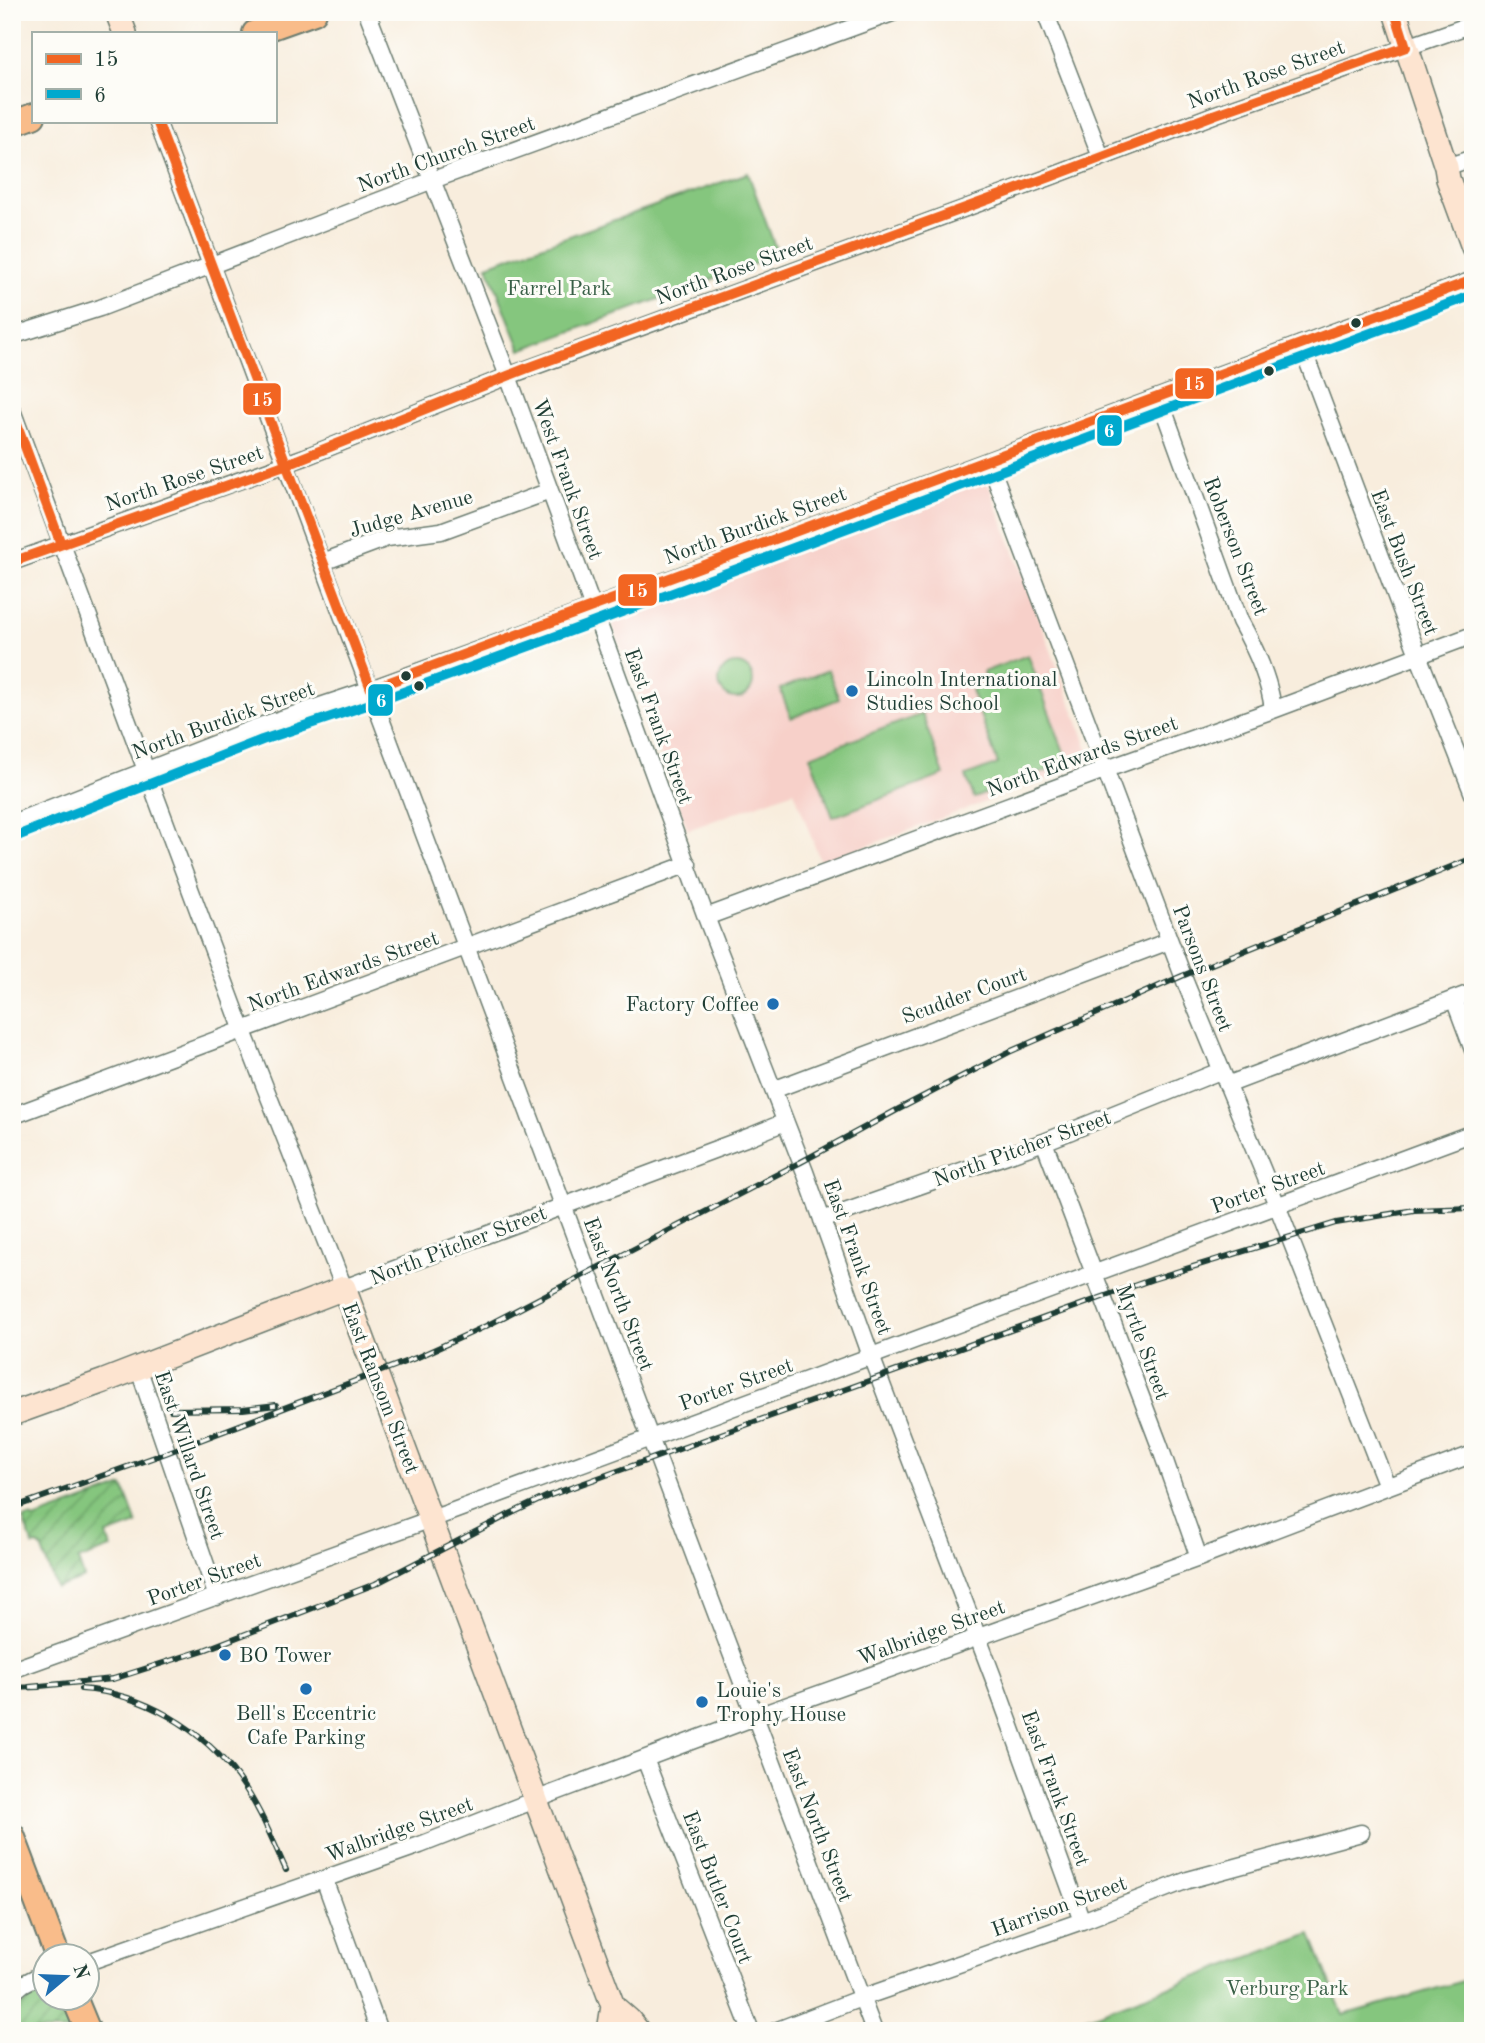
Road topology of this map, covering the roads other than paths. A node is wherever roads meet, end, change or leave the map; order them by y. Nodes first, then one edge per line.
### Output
1 (117, 12) edge
2 (314, 12) edge
3 (367, 12) edge
4 (895, 12) edge
5 (1045, 12) edge
6 (1395, 12) edge
7 (1473, 24) edge
8 (125, 32) edge
9 (258, 32) edge
10 (1406, 47) junction
11 (32, 116) edge
12 (158, 122) edge
13 (12, 124) edge
14 (1101, 157) junction
15 (1473, 158) edge
16 (1446, 167) junction
17 (433, 180) junction
18 (1473, 247) edge
19 (211, 265) junction
20 (1473, 280) edge
21 (12, 336) edge
22 (1301, 344) junction
23 (508, 376) junction
24 (1159, 397) junction
25 (12, 410) edge
26 (989, 461) junction
27 (287, 464) junction
28 (550, 491) junction
29 (61, 544) junction
30 (12, 562) edge
31 (323, 562) junction
32 (593, 608) junction
33 (1473, 635) edge
34 (1418, 655) junction
35 (371, 689) junction
36 (1273, 710) junction
37 (1104, 770) junction
38 (145, 771) junction
39 (1473, 794) edge
40 (12, 823) edge
41 (688, 864) junction
42 (706, 917) junction
43 (1169, 941) junction
44 (468, 947) junction
45 (1473, 992) edge
46 (1454, 999) junction
47 (243, 1031) junction
48 (1473, 1050) edge
49 (1224, 1078) junction
50 (773, 1090) junction
51 (12, 1116) edge
52 (785, 1122) junction
53 (1473, 1133) edge
54 (1044, 1142) junction
55 (563, 1205) junction
56 (1277, 1205) junction
57 (822, 1220) junction
58 (1095, 1274) junction
59 (344, 1288) junction
60 (872, 1356) junction
61 (138, 1367) junction
62 (12, 1414) edge
63 (651, 1438) junction
64 (1473, 1454) edge
65 (1387, 1486) junction
66 (431, 1518) junction
67 (1199, 1558) junction
68 (217, 1597) junction
69 (977, 1637) junction
70 (12, 1670) edge
71 (755, 1717) junction
72 (645, 1759) junction
73 (535, 1800) junction
74 (1361, 1833) dead end
75 (12, 1835) edge
76 (324, 1879) junction
77 (1082, 1920) junction
78 (52, 1941) edge
79 (102, 1957) edge
80 (32, 1979) edge
81 (12, 1993) edge
82 (861, 1998) junction
83 (612, 2006) junction
84 (80, 2011) edge
85 (88, 2031) edge
86 (379, 2031) edge
87 (613, 2031) edge
88 (638, 2031) edge
89 (751, 2031) edge
90 (775, 2031) edge
91 (874, 2031) edge

1 - 8 street
2 - 9 main road
3 - 17 street, West Frank Street
4 - 17 street, North Church Street
5 - 14 street
6 - 10 street
7 - 10 street, North Rose Street
10 - 14 street, North Rose Street
10 - 16 street
11 - 13 main road
12 - 19 street, East North Street
14 - 23 street, North Rose Street
15 - 16 street
16 - 18 street
17 - 19 street, North Church Street
17 - 23 street, West Frank Street
19 - 21 street, North Church Street
19 - 27 street, East North Street
20 - 22 street, North Burdick Street
22 - 24 street, North Burdick Street
22 - 34 street, East Bush Street
23 - 27 street, North Rose Street
23 - 28 street, West Frank Street
24 - 26 street, North Burdick Street
24 - 36 street, Roberson Street
25 - 29 street, East Ransom Street
26 - 32 street, North Burdick Street
26 - 37 street, Parsons Street
27 - 29 street, North Rose Street
27 - 31 street, East North Street
28 - 31 street, Judge Avenue
28 - 32 street, West Frank Street
29 - 30 street, North Rose Street
29 - 38 street, East Ransom Street
31 - 35 street, East North Street
32 - 35 street, North Burdick Street
32 - 41 street, East Frank Street
33 - 34 street, North Edwards Street
34 - 36 street, North Edwards Street
34 - 39 street, East Bush Street
35 - 38 street, North Burdick Street
35 - 44 street, East North Street
36 - 37 street, North Edwards Street
37 - 42 street, North Edwards Street
37 - 43 street, Parsons Street
38 - 40 street, North Burdick Street
38 - 47 street, East Ransom Street
41 - 42 street, East Frank Street
41 - 44 street, North Edwards Street
42 - 50 street, East Frank Street
43 - 49 street, Parsons Street
43 - 50 street, Scudder Court
44 - 47 street, North Edwards Street
44 - 55 street, East North Street
45 - 46 street, North Pitcher Street
46 - 48 street
46 - 49 street, North Pitcher Street
47 - 51 street, North Edwards Street
47 - 59 street, East Ransom Street
49 - 54 street, North Pitcher Street
49 - 56 street, Parsons Street
50 - 52 street, East Frank Street
52 - 55 street, North Pitcher Street
52 - 57 street, East Frank Street
53 - 56 street, Porter Street
54 - 57 street, North Pitcher Street
54 - 58 street, Myrtle Street
55 - 59 street, North Pitcher Street
55 - 63 street, East North Street
56 - 58 street, Porter Street
56 - 65 street, Parsons Street
57 - 60 street, East Frank Street
58 - 60 street, Porter Street
58 - 67 street, Myrtle Street
59 - 61 street, North Pitcher Street
59 - 66 street, East Ransom Street
60 - 63 street, Porter Street
60 - 69 street, East Frank Street
61 - 62 street, North Pitcher Street
61 - 68 street, East Willard Street
63 - 66 street, Porter Street
63 - 71 street, East North Street
64 - 65 street, Walbridge Street
65 - 67 street, Walbridge Street
66 - 68 street, Porter Street
66 - 73 street, East Ransom Street
67 - 69 street, Walbridge Street
68 - 70 street, Porter Street
69 - 71 street, Walbridge Street
69 - 77 street, East Frank Street
71 - 72 street, Walbridge Street
71 - 82 street, East North Street
72 - 73 street, Walbridge Street
72 - 89 street, East Butler Court
73 - 76 street, Walbridge Street
73 - 83 street, East Ransom Street
74 - 77 street, Harrison Street
75 - 78 main road
76 - 79 street, Walbridge Street
76 - 86 street
77 - 82 street, Harrison Street
80 - 81 street
82 - 90 street, Harrison Street
82 - 91 street, East North Street
83 - 87 street, East Ransom Street
83 - 88 street, East Ransom Street
84 - 85 main road

